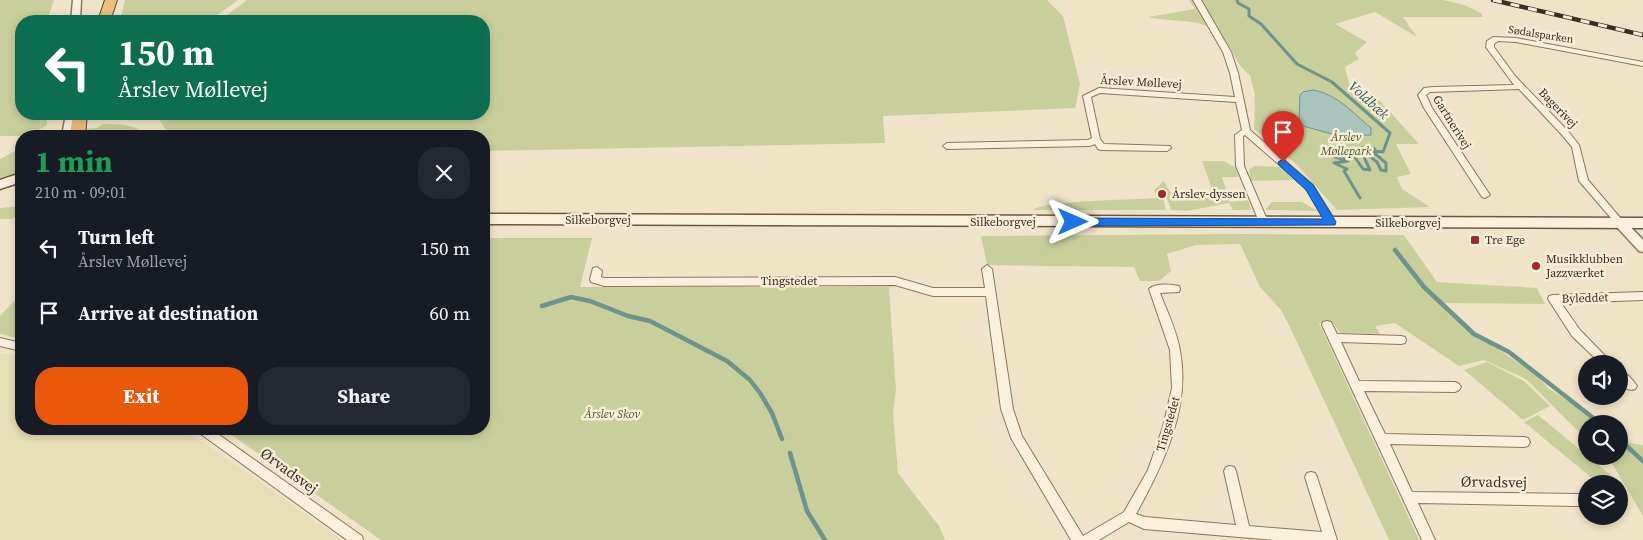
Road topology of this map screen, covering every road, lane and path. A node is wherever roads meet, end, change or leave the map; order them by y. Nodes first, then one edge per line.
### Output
1 (77, 0) edge
2 (98, 0) edge
3 (111, 0) edge
4 (1197, 0) edge
5 (76, 15) edge
6 (95, 15) edge
7 (106, 15) edge
8 (1643, 64) edge
9 (1520, 87) junction
10 (1238, 100) junction
11 (1246, 131) junction
12 (1096, 139) junction
13 (948, 146) dead end
14 (1167, 148) dead end
15 (15, 179) edge
16 (0, 185) edge
17 (15, 188) edge
18 (0, 191) edge
19 (1485, 195) dead end
20 (490, 220) edge
21 (1263, 222) junction
22 (1331, 222) junction
23 (1620, 223) junction
24 (1643, 223) edge
25 (1643, 248) edge
26 (987, 269) dead end
27 (597, 271) dead end
28 (1175, 289) dead end
29 (990, 292) junction
30 (1643, 296) edge
31 (1327, 324) dead end
32 (1333, 338) junction
33 (1401, 340) dead end
34 (0, 342) edge
35 (15, 346) edge
36 (1599, 355) edge
37 (1628, 383) edge
38 (1357, 386) junction
39 (1631, 386) dead end
40 (1455, 387) dead end
41 (210, 435) edge
42 (1382, 438) junction
43 (1524, 442) dead end
44 (1230, 471) dead end
45 (1311, 477) dead end
46 (1409, 496) junction
47 (1578, 500) dead end
48 (1128, 516) junction
49 (1244, 531) junction
50 (357, 540) edge
51 (1078, 540) edge
52 (1087, 540) edge
53 (1429, 540) edge

1 - 5 street
2 - 6 highway
3 - 7 highway
4 - 10 street
8 - 9 street, Sødalsparken
9 - 19 street, Gartnerivej
9 - 23 street, Bagerivej
10 - 11 street
10 - 12 street, Årslev Møllevej
11 - 21 street
11 - 22 street
12 - 13 street
12 - 14 street
15 - 16 main road
17 - 18 main road
20 - 21 main road, Silkeborgvej
21 - 22 main road, Silkeborgvej
22 - 23 main road, Silkeborgvej
23 - 24 main road, Silkeborgvej
23 - 25 street
26 - 29 street
27 - 29 street, Tingstedet
28 - 48 street, Tingstedet
29 - 51 street
30 - 36 street, Byleddet
31 - 32 street
32 - 33 street
32 - 38 street
34 - 35 street
37 - 39 street
38 - 40 street
38 - 42 street
41 - 50 street, Ørvadsvej
42 - 43 street
42 - 46 street
44 - 49 street
45 - 49 street
46 - 47 street, Ørvadsvej
46 - 53 street
48 - 49 street
48 - 52 street

